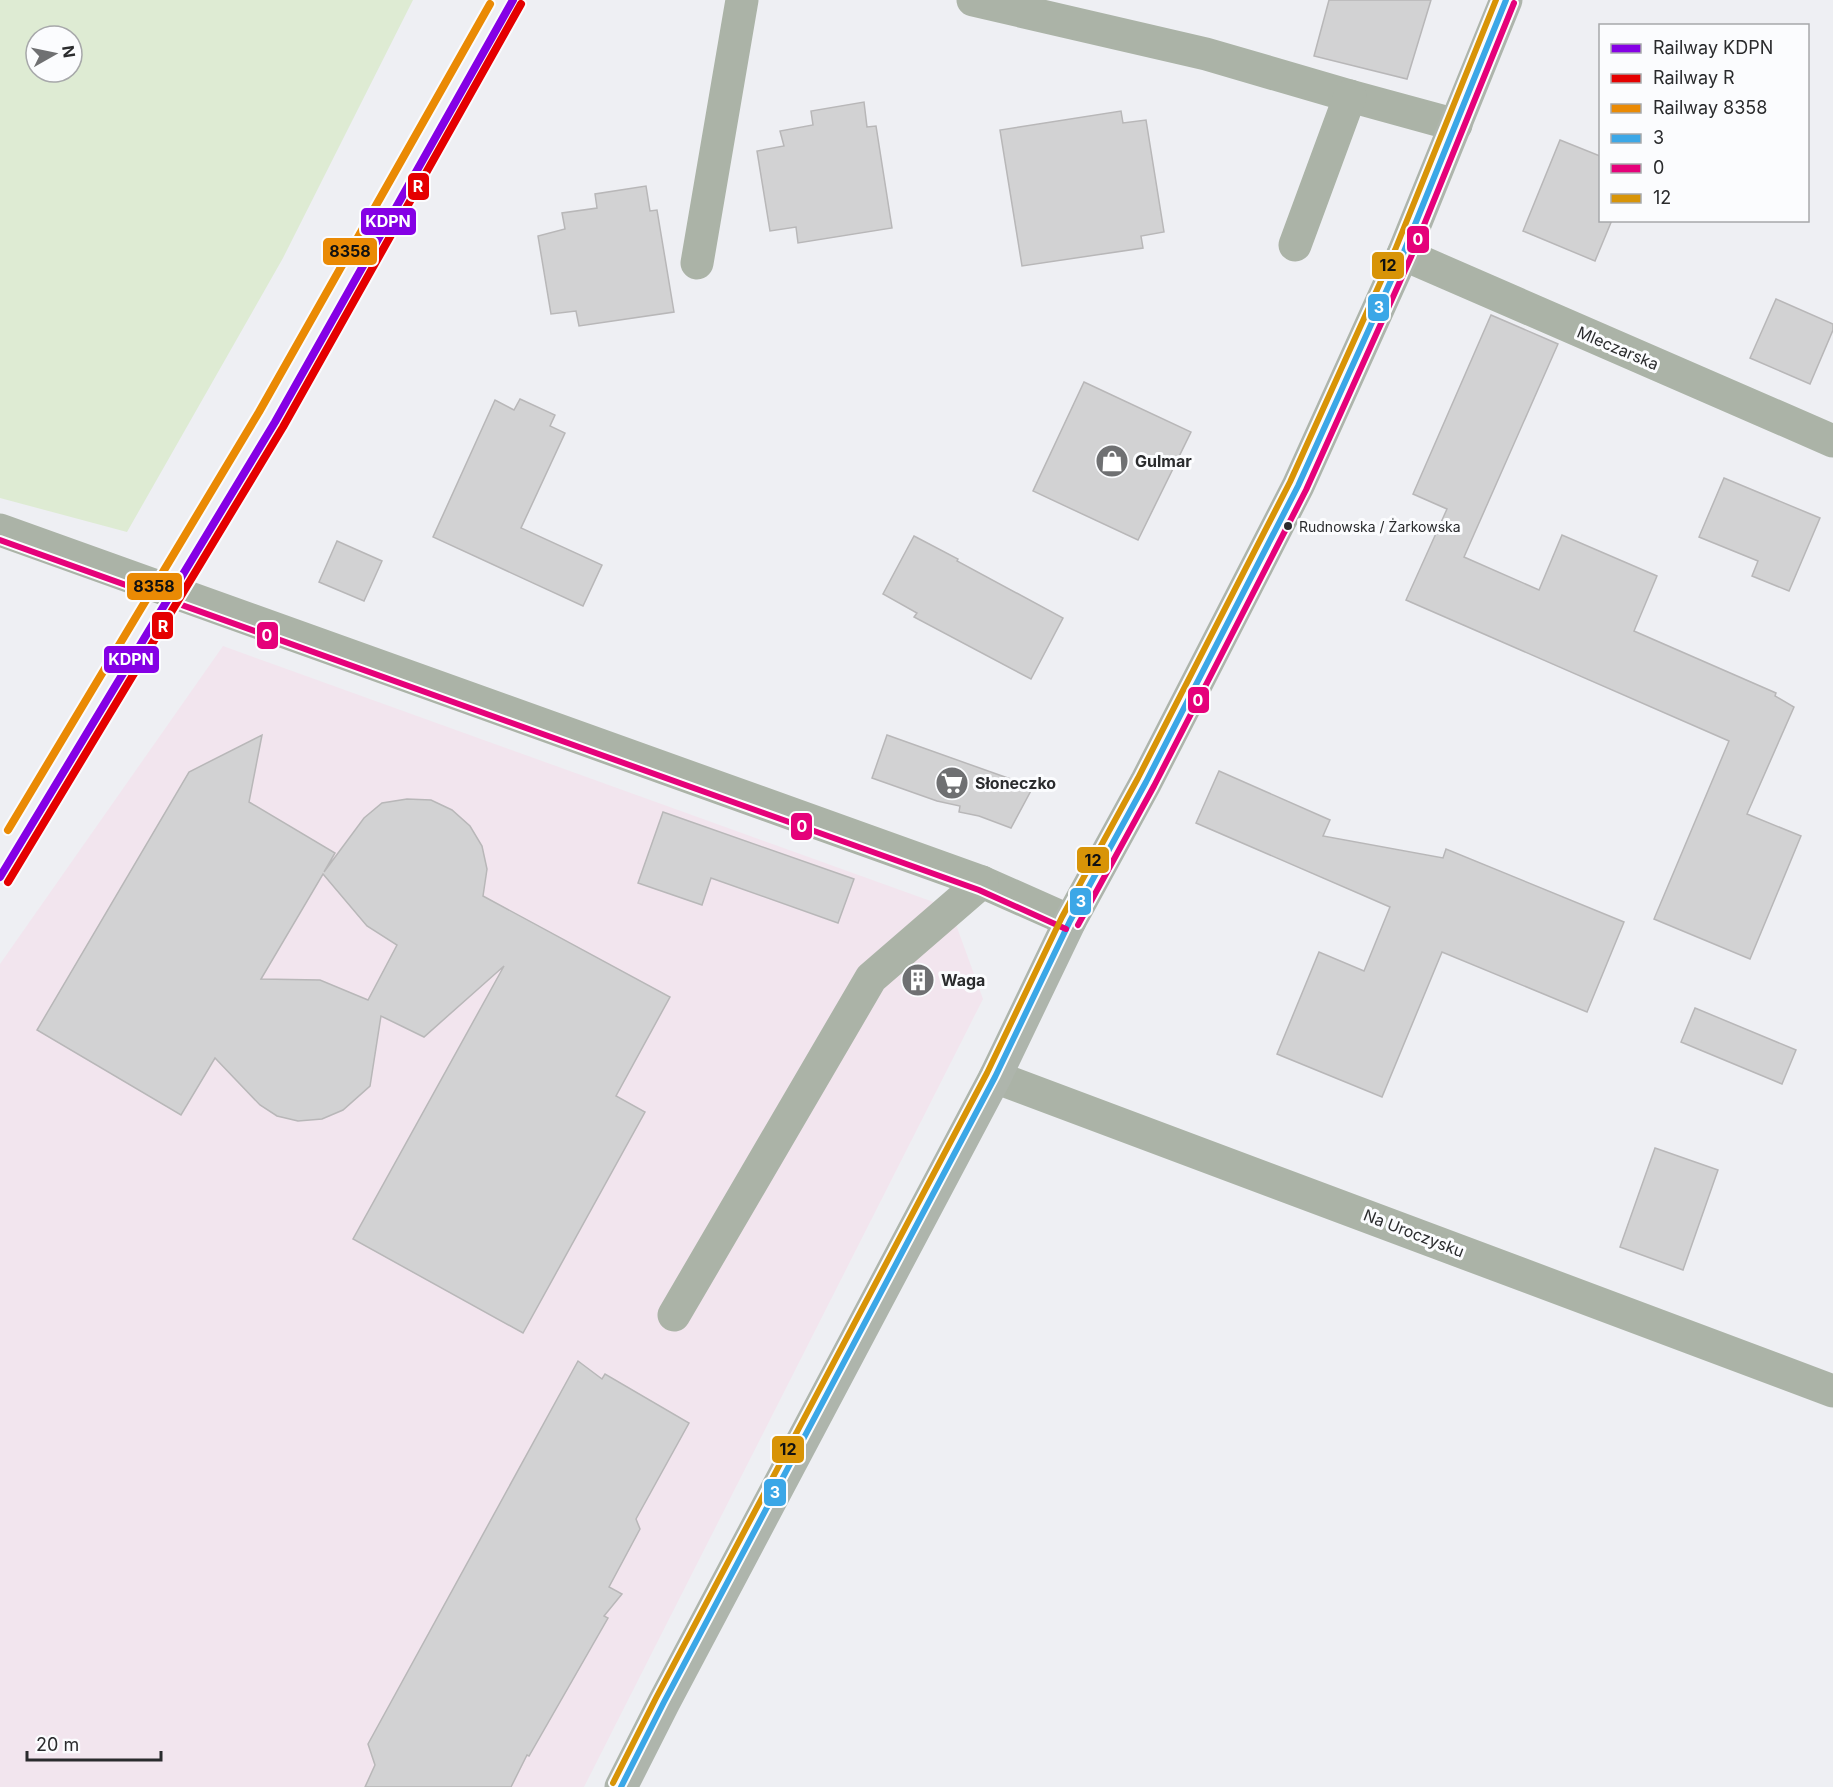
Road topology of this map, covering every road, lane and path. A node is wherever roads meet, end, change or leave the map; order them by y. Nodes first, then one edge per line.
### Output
1 (742, 0) edge
2 (973, 0) edge
3 (1506, 0) edge
4 (1350, 96) junction
5 (1456, 125) junction
6 (1294, 245) dead end
7 (1403, 254) junction
8 (696, 263) dead end
9 (1833, 441) edge
10 (0, 530) edge
11 (982, 882) junction
12 (1070, 921) junction
13 (994, 1077) junction
14 (674, 1316) dead end
15 (1833, 1390) edge
16 (621, 1787) edge

1 - 8 street
2 - 4 street
3 - 5 main road
4 - 5 street
4 - 6 street
5 - 7 main road
7 - 9 street, Mleczarska
7 - 12 main road
10 - 11 street
11 - 12 street
11 - 14 street
12 - 13 main road
13 - 15 street, Na Uroczysku
13 - 16 main road

